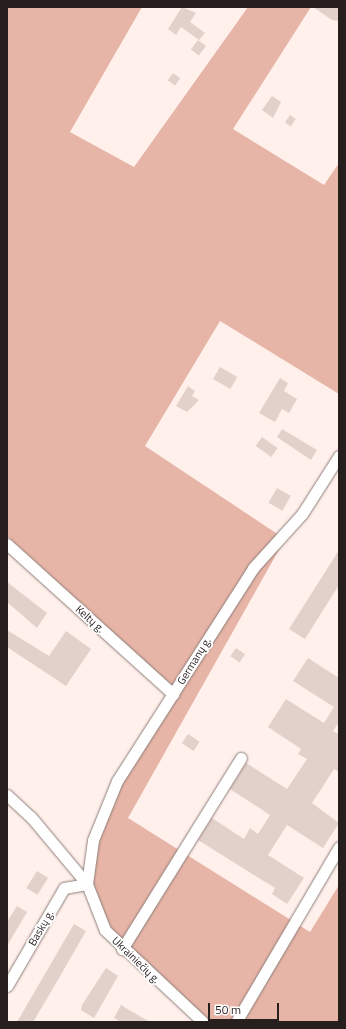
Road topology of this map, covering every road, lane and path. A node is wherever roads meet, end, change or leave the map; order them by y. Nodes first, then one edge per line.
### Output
1 (339, 456) edge
2 (7, 544) edge
3 (173, 694) junction
4 (241, 758) dead end
5 (7, 795) edge
6 (339, 847) edge
7 (87, 884) junction
8 (122, 949) junction
9 (7, 986) edge
10 (203, 1022) edge
11 (236, 1022) edge

1 - 3 street, Germanų g.
2 - 3 street, Keltų g.
3 - 7 street, Germanų g.
4 - 8 street
5 - 7 street, Ukrainiečių g.
6 - 11 street
7 - 8 street, Ukrainiečių g.
7 - 9 street, Baskų g.
8 - 10 street, Ukrainiečių g.

